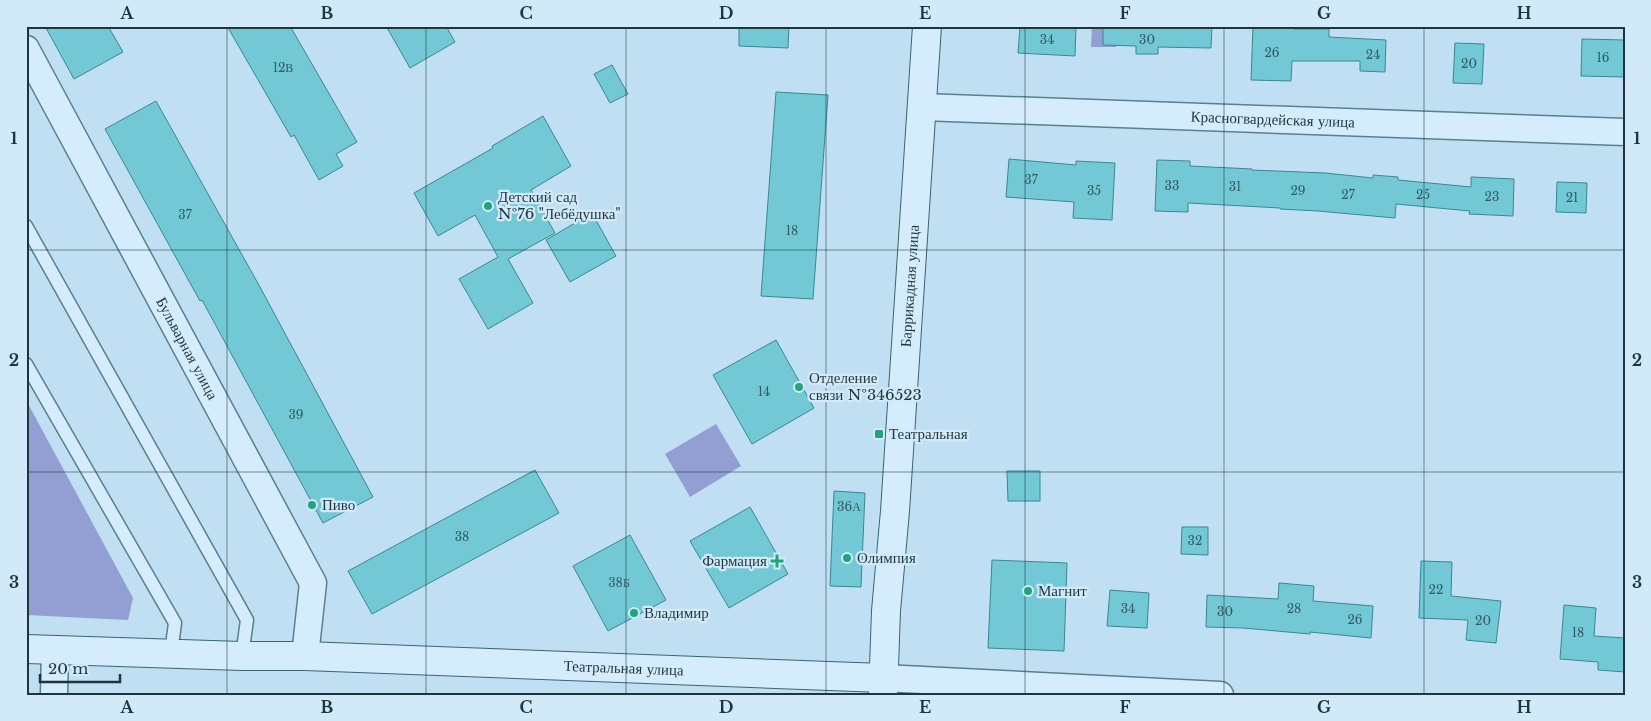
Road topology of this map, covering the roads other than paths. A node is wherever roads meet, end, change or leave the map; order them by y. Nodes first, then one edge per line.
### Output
1 (927, 26) edge
2 (26, 49) edge
3 (922, 107) junction
4 (1625, 132) edge
5 (26, 226) edge
6 (26, 364) edge
7 (26, 649) edge
8 (55, 650) junction
9 (171, 653) junction
10 (242, 656) junction
11 (305, 656) junction
12 (883, 686) edge
13 (54, 695) edge
14 (1220, 695) edge

1 - 3 main road, Баррикадная улица
2 - 11 street, Бульварная улица
3 - 4 street, Красногвардейская улица
3 - 12 main road, Баррикадная улица
5 - 10 lane
6 - 9 lane
7 - 8 main road, Театральная улица
8 - 9 main road, Театральная улица
8 - 13 street
9 - 10 main road, Театральная улица
10 - 11 main road, Театральная улица
11 - 12 main road, Театральная улица
12 - 14 street, Театральная улица

